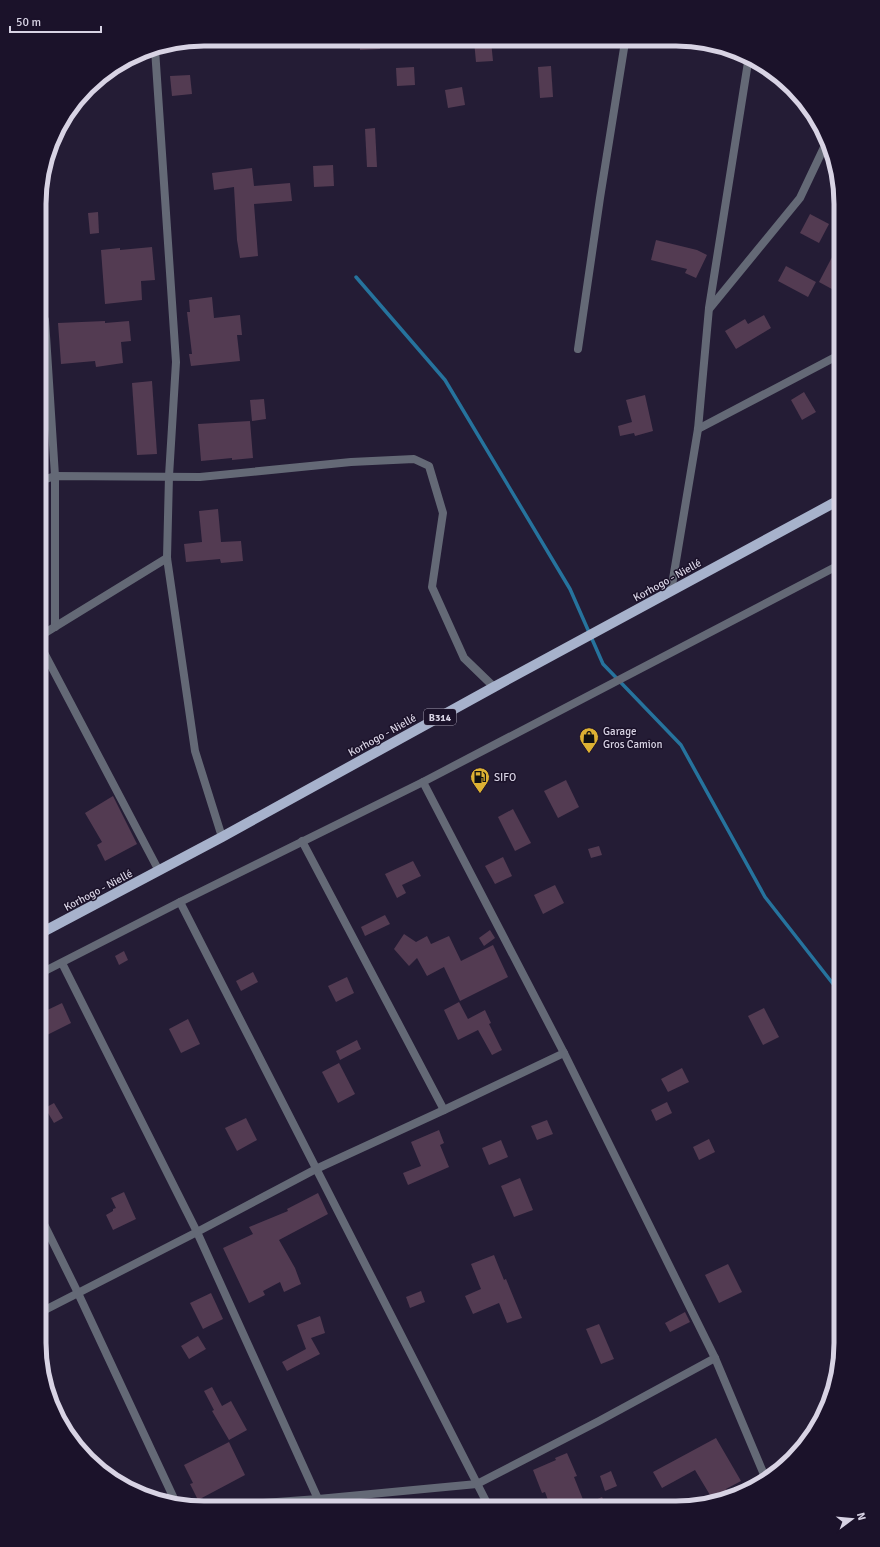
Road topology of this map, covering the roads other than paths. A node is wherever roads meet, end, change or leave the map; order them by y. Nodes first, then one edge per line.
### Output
1 (624, 46) edge
2 (155, 53) edge
3 (748, 63) edge
4 (824, 149) edge
5 (709, 308) junction
6 (46, 336) edge
7 (578, 349) dead end
8 (834, 358) edge
9 (698, 429) junction
10 (55, 476) junction
11 (169, 476) junction
12 (46, 479) edge
13 (834, 503) edge
14 (167, 558) junction
15 (834, 568) edge
16 (671, 591) junction
17 (55, 627) junction
18 (46, 632) edge
19 (46, 656) edge
20 (494, 687) junction
21 (423, 782) junction
22 (222, 837) junction
23 (302, 841) junction
24 (159, 872) junction
25 (180, 902) junction
26 (46, 931) edge
27 (62, 963) junction
28 (46, 971) edge
29 (564, 1053) junction
30 (444, 1110) junction
31 (316, 1169) junction
32 (46, 1228) edge
33 (198, 1232) junction
34 (78, 1293) junction
35 (46, 1309) edge
36 (715, 1358) junction
37 (767, 1472) edge
38 (477, 1484) junction
39 (173, 1498) edge
40 (318, 1499) junction
41 (290, 1501) edge
42 (486, 1501) edge

1 - 7 street
2 - 11 street
3 - 5 street
4 - 5 street
5 - 9 street
6 - 10 street
8 - 9 street
9 - 16 street
10 - 11 street
10 - 12 street
10 - 17 street
11 - 14 street
11 - 20 street
13 - 16 main road, Korhogo - Niellé / B314
14 - 17 street
14 - 22 street
15 - 21 street
16 - 20 main road, Korhogo - Niellé / B314
17 - 18 street
19 - 24 street
20 - 22 main road, Korhogo - Niellé / B314
21 - 23 street
21 - 29 street
22 - 24 main road, Korhogo - Niellé / B314
23 - 25 street
23 - 30 street
24 - 26 main road, Korhogo - Niellé / B314
25 - 27 street
25 - 31 street
27 - 28 street
27 - 33 street
29 - 30 street
29 - 36 street
30 - 31 street
31 - 33 street
31 - 38 street
32 - 34 street
33 - 34 street
33 - 40 street
34 - 35 street
34 - 39 street
36 - 37 street
36 - 38 street
38 - 40 street
38 - 42 street
40 - 41 street

